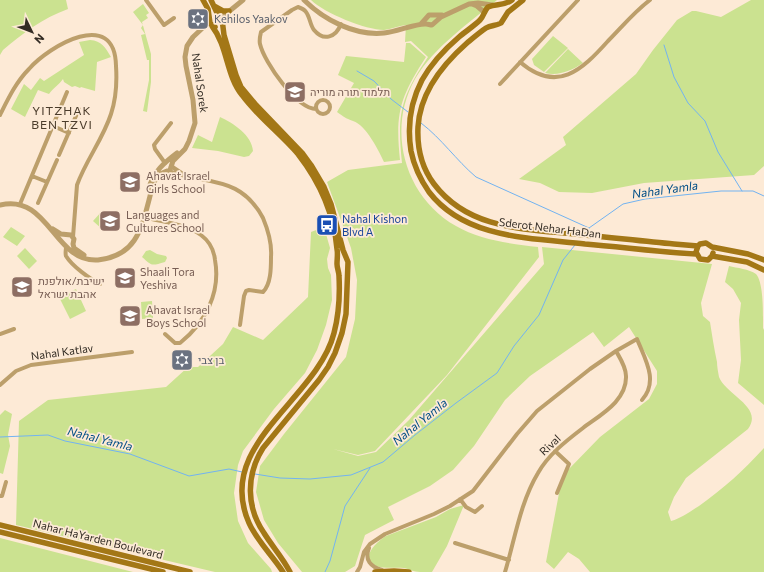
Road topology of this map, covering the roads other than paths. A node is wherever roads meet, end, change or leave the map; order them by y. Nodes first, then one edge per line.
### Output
1 (146, 0) edge
2 (203, 0) edge
3 (243, 0) edge
4 (304, 0) edge
5 (512, 0) edge
6 (523, 0) edge
7 (578, 0) edge
8 (650, 0) edge
9 (212, 3) edge
10 (469, 4) junction
11 (492, 5) junction
12 (499, 6) junction
13 (228, 11) junction
14 (484, 14) junction
15 (504, 17) junction
16 (174, 18) dead end
17 (434, 18) junction
18 (220, 19) junction
19 (426, 22) junction
20 (211, 23) junction
21 (341, 24) junction
22 (164, 25) junction
23 (494, 26) junction
24 (160, 28) dead end
25 (520, 62) junction
26 (500, 84) dead end
27 (67, 92) dead end
28 (79, 109) dead end
29 (316, 109) dead end
30 (0, 115) edge
31 (171, 123) dead end
32 (53, 126) junction
33 (69, 133) junction
34 (59, 155) dead end
35 (57, 160) dead end
36 (167, 166) junction
37 (32, 176) junction
38 (47, 182) junction
39 (38, 203) dead end
40 (20, 204) junction
41 (0, 205) edge
42 (143, 217) junction
43 (50, 227) junction
44 (69, 235) junction
45 (62, 240) junction
46 (73, 244) junction
47 (66, 246) junction
48 (698, 246) junction
49 (712, 247) junction
50 (696, 254) junction
51 (712, 256) junction
52 (764, 260) edge
53 (338, 264) junction
54 (347, 264) junction
55 (764, 270) edge
56 (100, 284) dead end
57 (240, 325) dead end
58 (14, 329) dead end
59 (0, 334) edge
60 (165, 334) dead end
61 (616, 351) junction
62 (132, 352) dead end
63 (0, 385) edge
64 (642, 400) dead end
65 (555, 451) junction
66 (6, 482) dead end
67 (557, 493) dead end
68 (0, 496) edge
69 (460, 500) junction
70 (482, 506) dead end
71 (0, 525) edge
72 (0, 532) edge
73 (375, 540) junction
74 (455, 543) dead end
75 (509, 560) junction
76 (275, 561) junction
77 (384, 571) junction
78 (163, 572) edge
79 (190, 572) edge
80 (279, 572) edge
81 (282, 572) edge
82 (291, 572) edge
83 (357, 572) edge
84 (375, 572) edge
85 (409, 572) edge
86 (505, 572) edge

1 - 22 street
2 - 20 main road
3 - 13 street
4 - 21 street
5 - 12 main road
6 - 15 main road, Sderot Nehar HaDan
7 - 25 street
8 - 25 street
9 - 13 main road
9 - 18 main road
10 - 11 street
10 - 14 street
10 - 17 street
11 - 12 main road
11 - 14 main road, Sderot Nehar HaDan
12 - 15 main road
13 - 18 street
14 - 23 main road
14 - 50 main road, Sderot Nehar HaDan
15 - 23 main road, Sderot Nehar HaDan
16 - 22 street
17 - 19 street
17 - 19 street
18 - 20 main road
18 - 20 main road
18 - 54 main road
19 - 21 street
20 - 36 street, Nahal Sorek
20 - 53 main road
21 - 29 street
22 - 24 street
23 - 48 main road, Sderot Nehar HaDan
25 - 26 street
27 - 32 street
28 - 33 street
30 - 44 street
31 - 36 street
32 - 33 street
32 - 37 street
33 - 34 street
35 - 38 street
36 - 42 street, Nahal Sorek
36 - 57 street
37 - 38 street
37 - 40 street
38 - 39 street
40 - 41 street
40 - 43 street
42 - 46 street, Nahal Sorek
42 - 47 street, Nahal Sorek
42 - 60 street
43 - 44 street
43 - 45 street
44 - 45 street
44 - 46 street
45 - 47 street
46 - 47 street
47 - 56 street
48 - 49 main road, Sderot Nehar HaDan
48 - 50 main road
49 - 51 main road
49 - 52 main road, Sderot Nehar HaDan
50 - 51 main road, Sderot Nehar HaDan
51 - 55 main road, Sderot Nehar HaDan
53 - 54 main road
53 - 54 main road
53 - 76 main road
54 - 82 main road
58 - 59 street
61 - 64 street
61 - 65 street, Rival
61 - 69 street
62 - 63 street, Nahal Katlav
65 - 67 street
65 - 75 street, Rival
66 - 68 street
69 - 70 street
69 - 73 street
71 - 79 main road, Nahar HaYarden Boulevard
72 - 78 main road, Nahar HaYarden Boulevard
73 - 77 street
73 - 83 street
74 - 75 street
75 - 86 street, Rival
76 - 80 main road
76 - 81 main road
77 - 84 main road
77 - 85 main road

